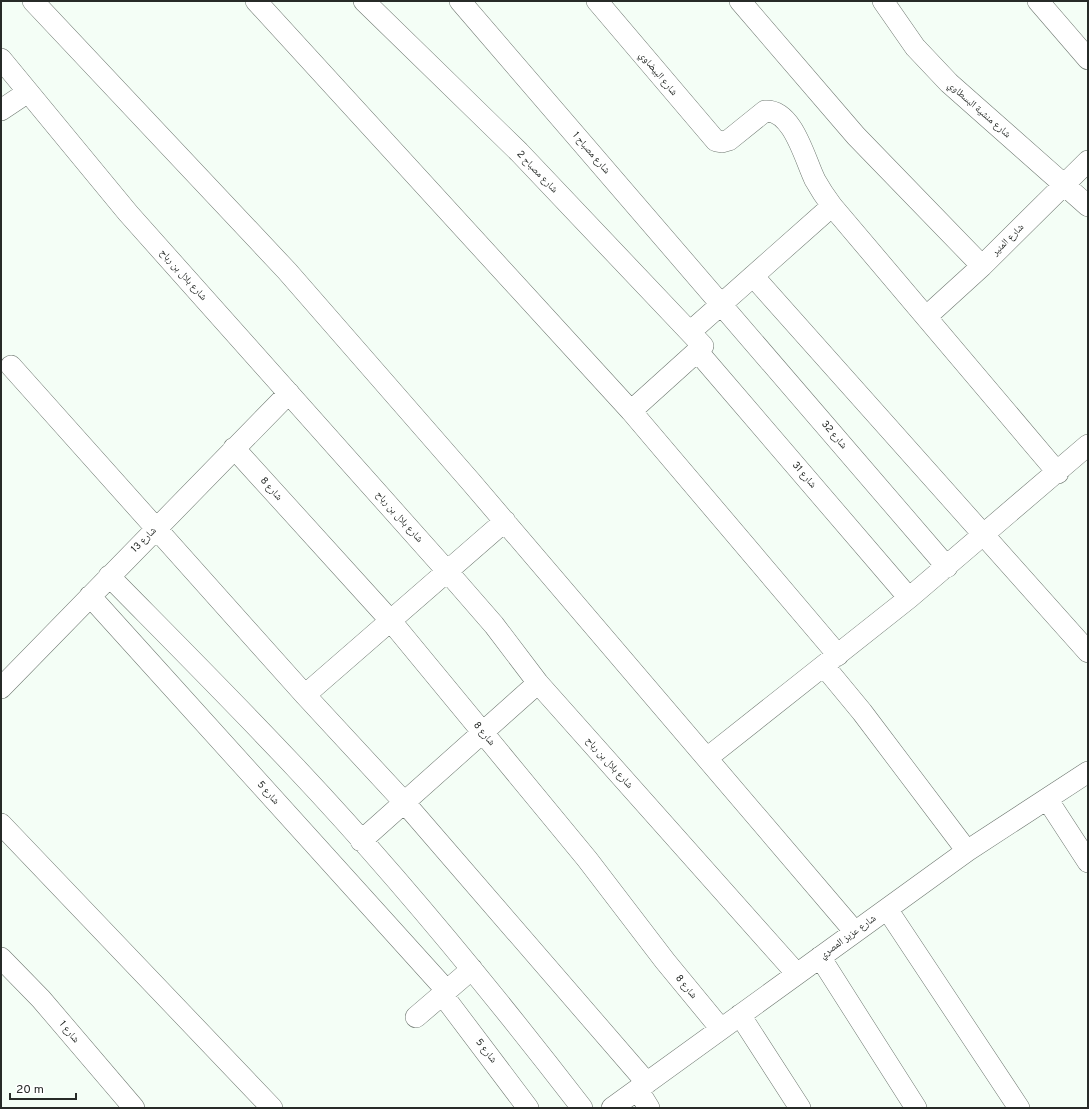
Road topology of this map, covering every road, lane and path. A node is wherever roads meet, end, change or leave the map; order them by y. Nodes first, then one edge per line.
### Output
1 (33, 1) edge
2 (256, 1) edge
3 (364, 1) edge
4 (460, 1) edge
5 (597, 1) edge
6 (740, 1) edge
7 (884, 1) edge
8 (1038, 1) edge
9 (1, 59) edge
10 (1088, 59) edge
11 (28, 92) junction
12 (1, 110) edge
13 (1088, 161) edge
14 (1065, 184) junction
15 (832, 206) junction
16 (1088, 206) edge
17 (982, 266) junction
18 (753, 276) junction
19 (721, 304) junction
20 (926, 317) junction
21 (697, 344) junction
22 (11, 366) dead end
23 (289, 393) junction
24 (631, 411) junction
25 (234, 448) junction
26 (1087, 449) edge
27 (1058, 473) junction
28 (505, 521) junction
29 (156, 528) junction
30 (984, 536) junction
31 (947, 567) junction
32 (447, 571) junction
33 (109, 576) junction
34 (90, 596) junction
35 (909, 598) junction
36 (390, 620) junction
37 (1088, 652) edge
38 (831, 660) junction
39 (538, 683) junction
40 (1, 688) edge
41 (305, 695) junction
42 (482, 732) junction
43 (707, 758) junction
44 (1088, 772) edge
45 (1047, 799) junction
46 (404, 802) junction
47 (1, 824) edge
48 (361, 841) junction
49 (967, 851) junction
50 (1088, 862) edge
51 (887, 909) junction
52 (855, 932) junction
53 (820, 957) junction
54 (1, 958) edge
55 (472, 969) junction
56 (797, 974) junction
57 (444, 993) junction
58 (740, 1015) junction
59 (416, 1017) dead end
60 (721, 1029) junction
61 (642, 1086) junction
62 (134, 1108) edge
63 (272, 1108) edge
64 (528, 1108) edge
65 (582, 1108) edge
66 (612, 1108) edge
67 (649, 1108) edge
68 (800, 1108) edge
69 (916, 1108) edge
70 (1020, 1108) edge

1 - 28 street
2 - 24 street
3 - 21 street, شارع مصباح 2
4 - 19 street, شارع مصباح 1
5 - 15 street, شارع البيضاوي
6 - 17 street
7 - 14 street, شارع منشية البسطاوي
8 - 10 street
9 - 11 street, شارع بلال بن رباح
11 - 12 street
11 - 23 street, شارع بلال بن رباح
13 - 14 street, شارع المنير
14 - 16 street, شارع منشية البسطاوي
14 - 17 street, شارع المنير
15 - 18 street
15 - 20 street
17 - 20 street, شارع المنير
18 - 19 street
18 - 30 street
19 - 21 street
19 - 31 street, شارع 32
20 - 27 street
21 - 24 street
21 - 35 street, شارع 31
22 - 29 street
23 - 25 street, شارع 13
23 - 32 street, شارع بلال بن رباح
24 - 38 street
25 - 29 street, شارع 13
25 - 36 street, شارع 8
26 - 27 street
27 - 30 street
28 - 32 street
28 - 43 street
29 - 33 street, شارع 13
29 - 41 street
30 - 31 street
30 - 37 street
31 - 35 street
32 - 36 street
32 - 39 street, شارع بلال بن رباح
33 - 34 street, شارع 13
33 - 48 street
34 - 40 street, شارع 13
34 - 57 street, شارع 5
35 - 38 street
36 - 41 street
36 - 42 street, شارع 8
38 - 43 street
38 - 49 street
39 - 42 street
39 - 56 street, شارع بلال بن رباح
41 - 46 street
42 - 46 street
42 - 60 street, شارع 8
43 - 52 street
44 - 45 street, شارع عزيز المصري
45 - 49 street, شارع عزيز المصري
45 - 50 street
46 - 48 street
46 - 61 street
47 - 63 street
48 - 55 street
49 - 51 street, شارع عزيز المصري
51 - 52 street, شارع عزيز المصري
51 - 70 street
52 - 53 street, شارع عزيز المصري
53 - 56 street, شارع عزيز المصري
53 - 69 street
54 - 62 street, شارع 1
55 - 57 street
55 - 65 street
56 - 58 street, شارع عزيز المصري
57 - 59 street
57 - 64 street, شارع 5
58 - 60 street, شارع عزيز المصري
58 - 68 street
60 - 61 street, شارع عزيز المصري
61 - 66 street, شارع عزيز المصري
61 - 67 street

